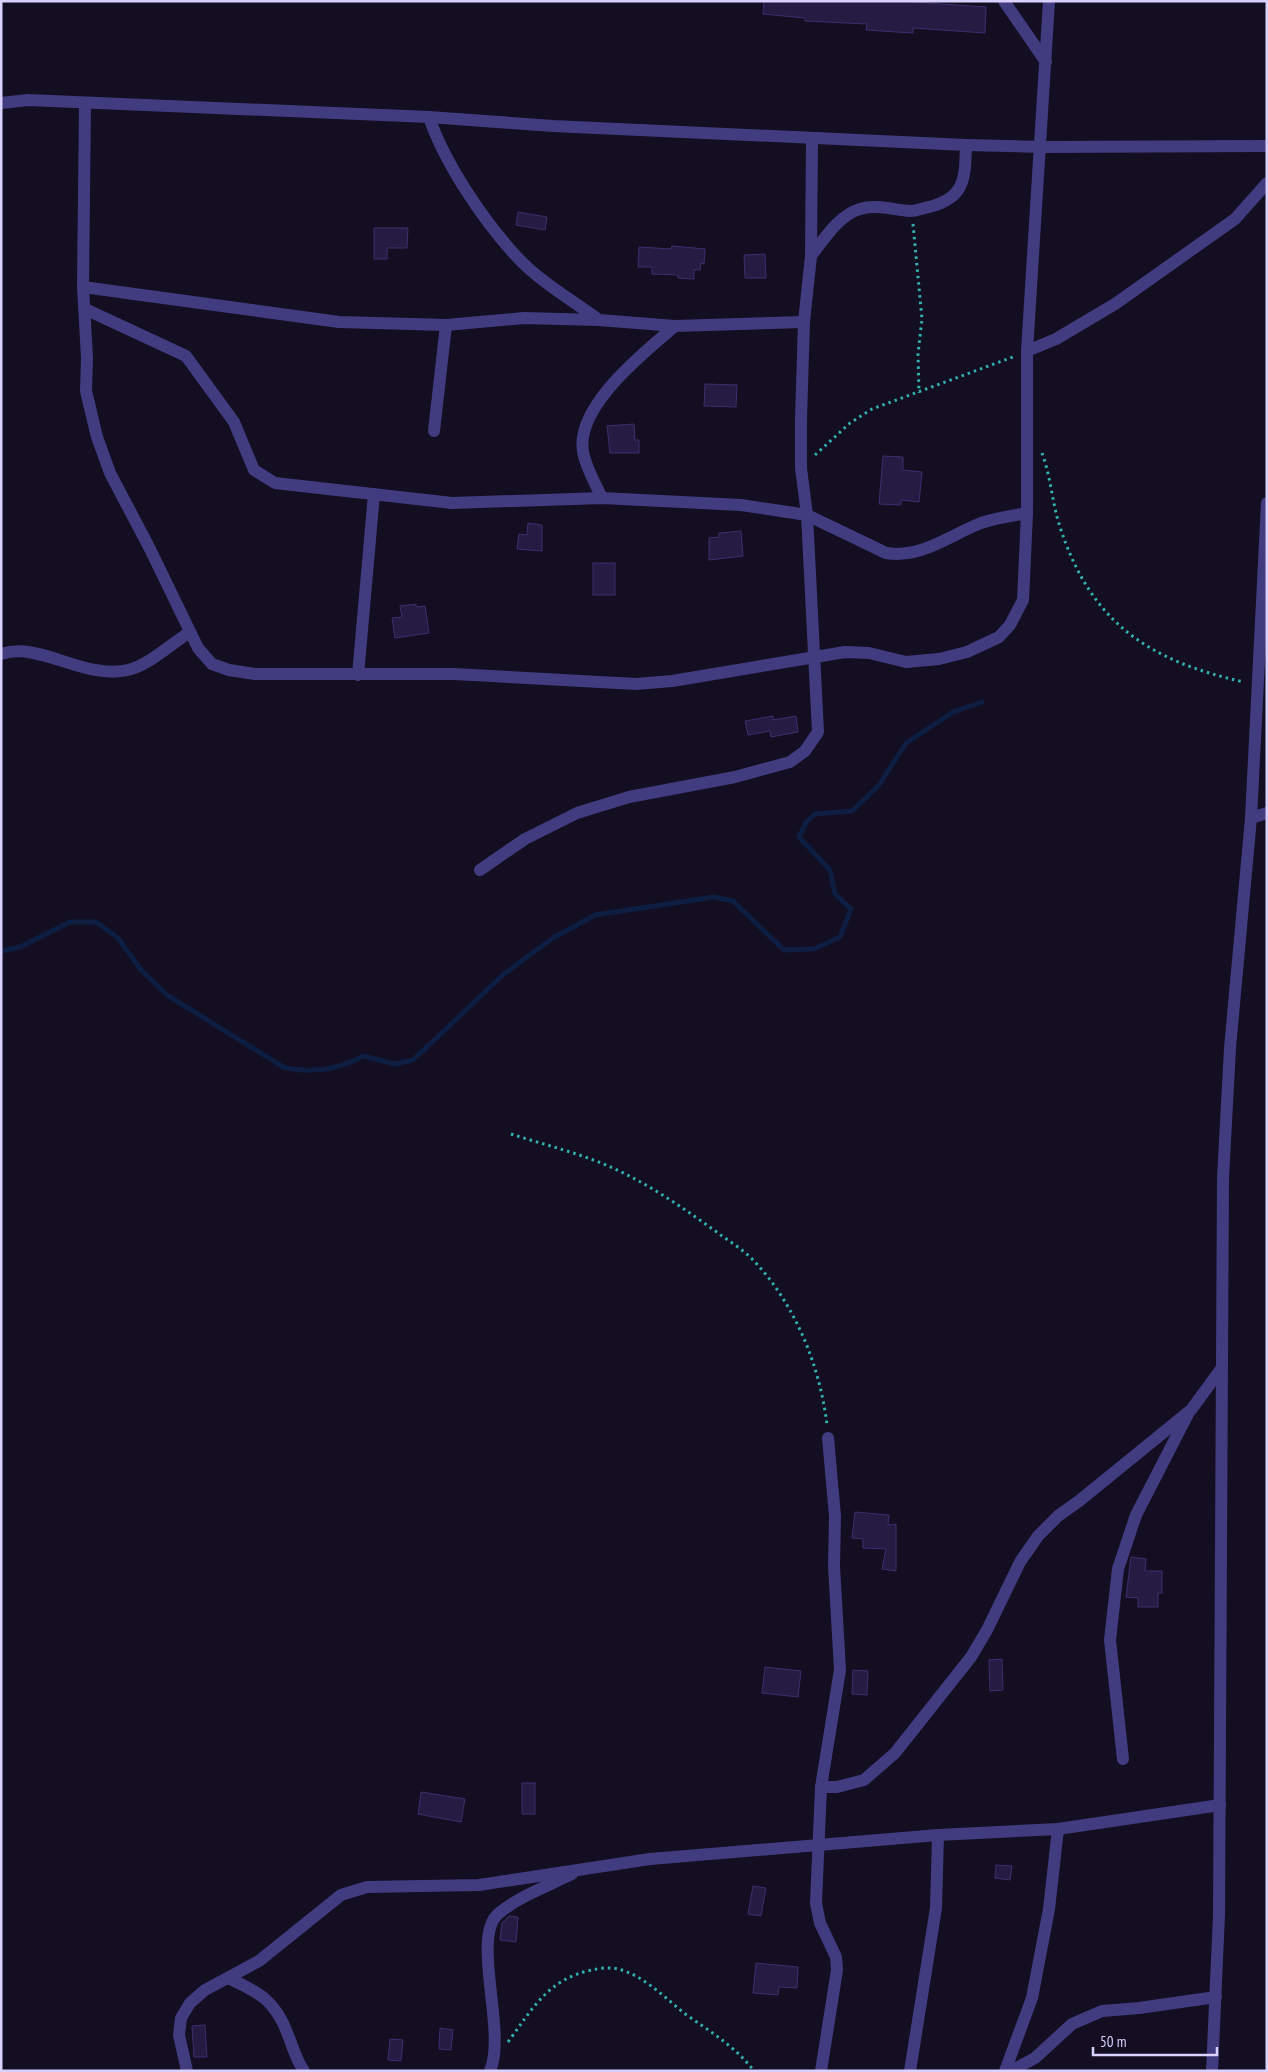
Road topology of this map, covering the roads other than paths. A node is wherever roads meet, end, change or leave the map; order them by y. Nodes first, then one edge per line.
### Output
1 (1004, 1) edge
2 (1049, 1) edge
3 (1046, 62) junction
4 (85, 103) junction
5 (1, 104) edge
6 (429, 118) junction
7 (812, 139) junction
8 (966, 145) junction
9 (1267, 146) edge
10 (1042, 147) junction
11 (1267, 183) edge
12 (810, 256) junction
13 (84, 287) junction
14 (85, 309) junction
15 (599, 320) junction
16 (804, 322) junction
17 (446, 325) junction
18 (676, 326) junction
19 (1027, 351) junction
20 (434, 430) dead end
21 (374, 494) junction
22 (602, 498) junction
23 (1267, 503) edge
24 (1027, 513) junction
25 (806, 515) junction
26 (190, 632) junction
27 (1, 654) edge
28 (814, 657) junction
29 (358, 675) junction
30 (1267, 813) edge
31 (1251, 818) junction
32 (480, 870) dead end
33 (1221, 1369) junction
34 (1191, 1410) junction
35 (828, 1438) road end
36 (1123, 1759) dead end
37 (822, 1787) junction
38 (1220, 1805) junction
39 (1058, 1828) junction
40 (938, 1835) junction
41 (819, 1846) junction
42 (583, 1869) junction
43 (228, 1978) junction
44 (1216, 1997) junction
45 (492, 2066) edge
46 (187, 2071) edge
47 (304, 2071) edge
48 (820, 2071) edge
49 (910, 2071) edge
50 (1005, 2071) edge
51 (1011, 2071) edge
52 (1212, 2071) edge

1 - 3 street
2 - 3 street
3 - 10 street
4 - 5 street
4 - 6 street
4 - 13 street
6 - 7 street
6 - 15 street
7 - 8 street
7 - 12 street
8 - 10 street
8 - 12 street
9 - 10 street
10 - 19 street
11 - 19 street
12 - 16 street
13 - 14 street
13 - 17 street
14 - 21 street
14 - 26 street
15 - 17 street
15 - 18 street
16 - 18 street
16 - 25 street
17 - 20 street
18 - 22 street
19 - 24 street
21 - 22 street
21 - 29 street
22 - 25 street
23 - 31 street
24 - 25 street
24 - 28 street
25 - 28 street
26 - 27 street
26 - 29 street
28 - 29 street
28 - 32 street
30 - 31 street
31 - 33 street
33 - 34 street
33 - 38 street
34 - 36 street
34 - 37 street
35 - 37 street
37 - 41 street
38 - 39 street
38 - 44 street
39 - 40 street
39 - 50 street
40 - 41 street
40 - 49 street
41 - 42 street
41 - 48 street
42 - 43 street
42 - 45 street
43 - 46 street
43 - 47 street
44 - 51 street
44 - 52 street

